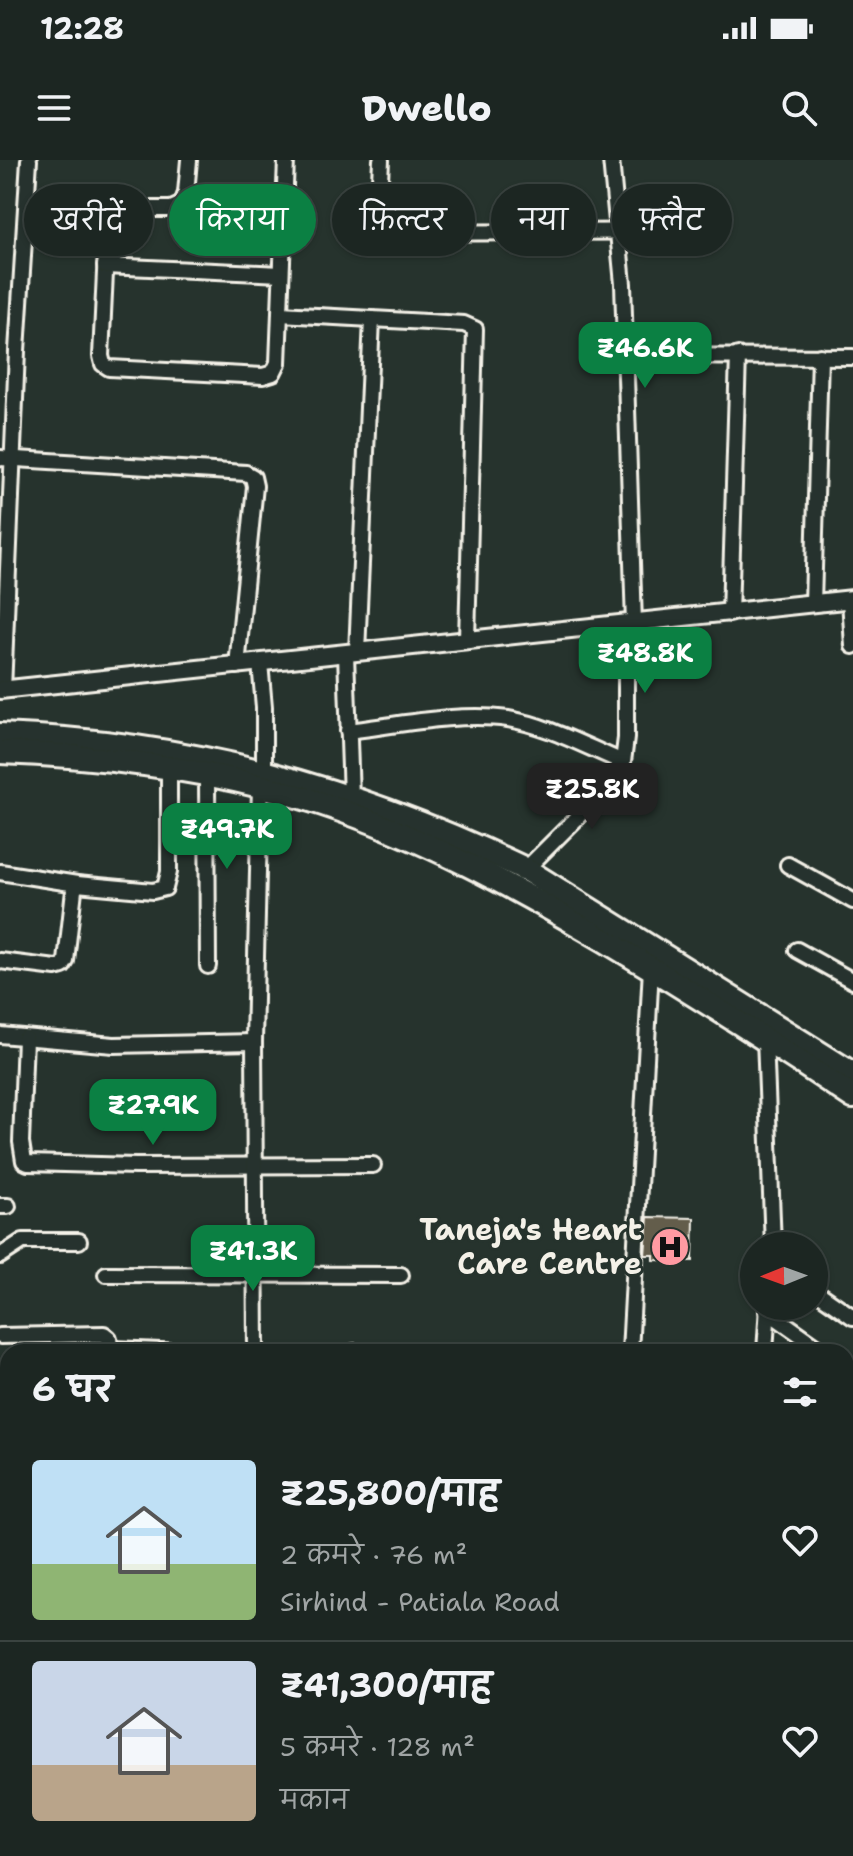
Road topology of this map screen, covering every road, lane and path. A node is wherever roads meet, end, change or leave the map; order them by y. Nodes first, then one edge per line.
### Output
1 (29, 160) edge
2 (189, 160) edge
3 (286, 160) edge
4 (381, 160) edge
5 (611, 160) edge
6 (29, 184) edge
7 (614, 184) edge
8 (153, 209) edge
9 (612, 232) edge
10 (24, 256) edge
11 (106, 256) edge
12 (620, 256) edge
13 (105, 266) junction
14 (281, 274) junction
15 (280, 314) junction
16 (372, 319) junction
17 (0, 350) edge
18 (17, 351) junction
19 (738, 355) junction
20 (625, 356) junction
21 (820, 356) junction
22 (853, 357) edge
23 (7, 459) edge
24 (851, 600) edge
25 (813, 604) junction
26 (730, 614) junction
27 (630, 624) junction
28 (467, 640) junction
29 (853, 646) edge
30 (351, 653) junction
31 (260, 663) junction
32 (237, 666) junction
33 (1, 690) edge
34 (348, 731) junction
35 (0, 735) edge
36 (0, 752) edge
37 (623, 762) junction
38 (169, 769) junction
39 (207, 776) junction
40 (262, 778) junction
41 (351, 797) junction
42 (788, 865) dead end
43 (0, 872) edge
44 (518, 877) junction
45 (77, 884) junction
46 (853, 901) edge
47 (797, 950) dead end
48 (0, 961) edge
49 (208, 966) dead end
50 (651, 968) junction
51 (853, 981) edge
52 (0, 1035) edge
53 (25, 1038) junction
54 (765, 1038) junction
55 (254, 1042) junction
56 (853, 1074) edge
57 (853, 1097) edge
58 (373, 1165) dead end
59 (254, 1167) junction
60 (772, 1232) edge
61 (79, 1241) dead end
62 (0, 1256) edge
63 (106, 1274) dead end
64 (255, 1274) junction
65 (401, 1275) dead end
66 (828, 1300) edge
67 (853, 1317) edge
68 (766, 1320) edge
69 (782, 1320) edge
70 (0, 1336) edge
71 (110, 1344) edge
72 (256, 1344) edge
73 (630, 1344) edge
74 (765, 1344) edge
75 (814, 1344) edge

1 - 6 street
2 - 8 street
3 - 14 street
4 - 9 street
5 - 7 street
10 - 18 street
11 - 13 street
12 - 20 street
13 - 14 street
13 - 15 street
14 - 15 street
15 - 16 street
16 - 28 street
16 - 30 street
17 - 18 street
18 - 23 street
19 - 20 street
19 - 21 street
19 - 26 street
20 - 27 street
21 - 22 street
21 - 25 street
23 - 32 street
23 - 33 street
24 - 25 street
24 - 29 street
25 - 26 street
26 - 27 street
27 - 28 street
27 - 37 street
28 - 30 street
30 - 31 street
30 - 34 street
31 - 32 street
31 - 40 street
32 - 33 street
34 - 37 street
34 - 41 street
35 - 40 main road
36 - 38 main road
37 - 44 street
38 - 39 main road
38 - 45 street
39 - 40 main road
39 - 49 street
40 - 41 main road
40 - 44 main road
40 - 55 street
41 - 44 main road
42 - 46 street
43 - 45 street
44 - 50 main road
44 - 56 main road
45 - 48 street
47 - 51 street
50 - 54 main road
50 - 73 street
52 - 53 street
53 - 55 street
53 - 59 street
54 - 57 main road
54 - 60 street
55 - 59 street
58 - 59 street
59 - 64 street
61 - 62 street
63 - 64 street
64 - 65 street
64 - 72 street
66 - 67 street
68 - 74 street
69 - 75 street
70 - 71 street

